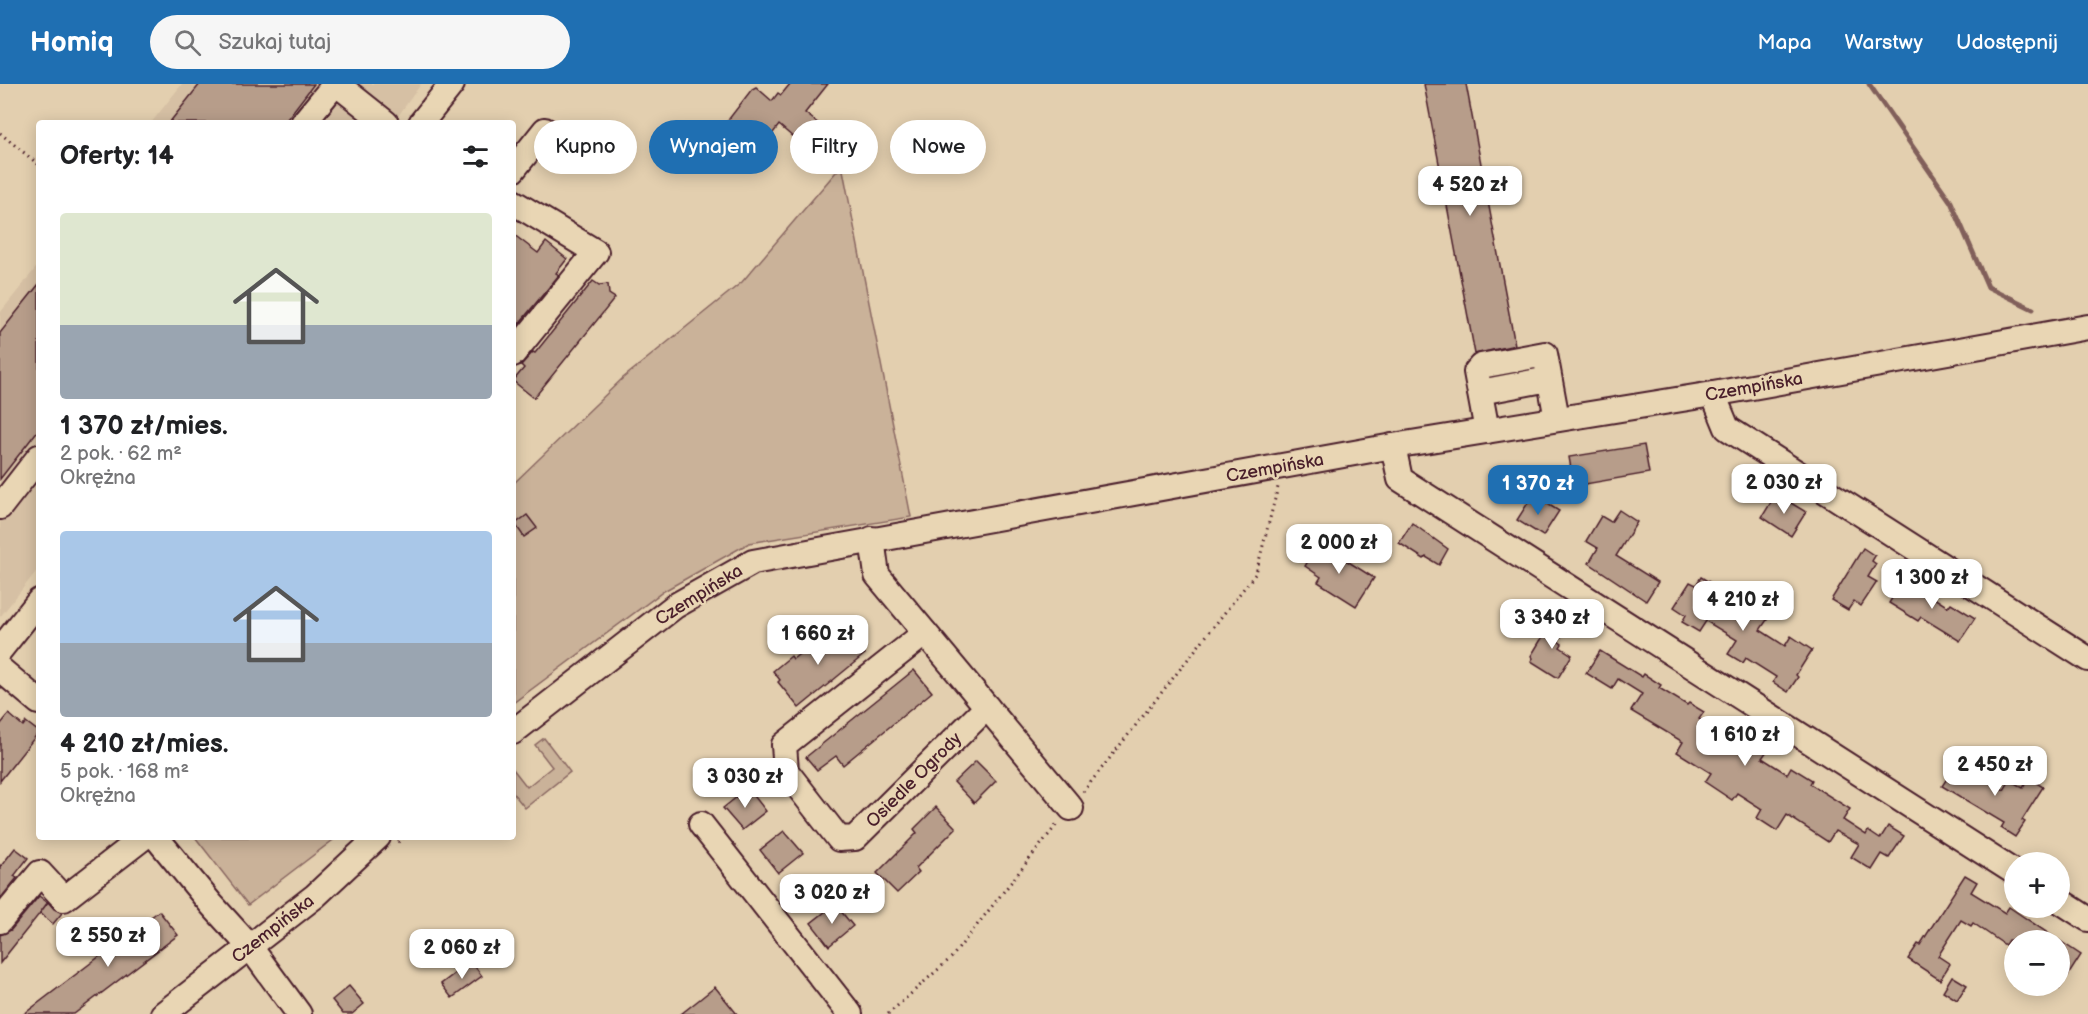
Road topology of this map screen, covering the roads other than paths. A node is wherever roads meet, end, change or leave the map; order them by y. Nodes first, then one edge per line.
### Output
1 (336, 84) edge
2 (452, 84) edge
3 (306, 120) edge
4 (382, 120) edge
5 (423, 120) edge
6 (534, 144) edge
7 (516, 166) edge
8 (516, 204) edge
9 (2088, 327) edge
10 (516, 350) edge
11 (1713, 394) junction
12 (1557, 419) junction
13 (1487, 431) junction
14 (1393, 446) junction
15 (36, 461) edge
16 (0, 507) edge
17 (872, 539) junction
18 (36, 606) edge
19 (925, 633) junction
20 (0, 650) edge
21 (2088, 659) edge
22 (0, 669) edge
23 (36, 699) edge
24 (987, 707) junction
25 (516, 730) edge
26 (1071, 807) road end
27 (701, 824) dead end
28 (140, 840) edge
29 (158, 840) edge
30 (375, 840) edge
31 (2004, 866) edge
32 (2070, 907) edge
33 (2088, 919) edge
34 (0, 921) edge
35 (250, 947) junction
36 (163, 1014) edge
37 (299, 1014) edge
38 (850, 1014) edge

1 - 3 street
1 - 4 street
2 - 5 street
6 - 7 street
8 - 10 street
9 - 11 street, Czempińska
11 - 12 street, Czempińska
11 - 21 street
12 - 13 street, Czempińska
12 - 13 street
13 - 14 street, Czempińska
14 - 17 street, Czempińska
14 - 31 street
15 - 16 street
17 - 19 street
17 - 25 street, Czempińska
18 - 20 street
19 - 24 street
19 - 24 street, Osiedle Ogrody
22 - 23 street
24 - 26 street
27 - 38 street
28 - 34 street
29 - 35 street
30 - 35 street, Czempińska
32 - 33 street
35 - 36 street, Czempińska
35 - 37 street

